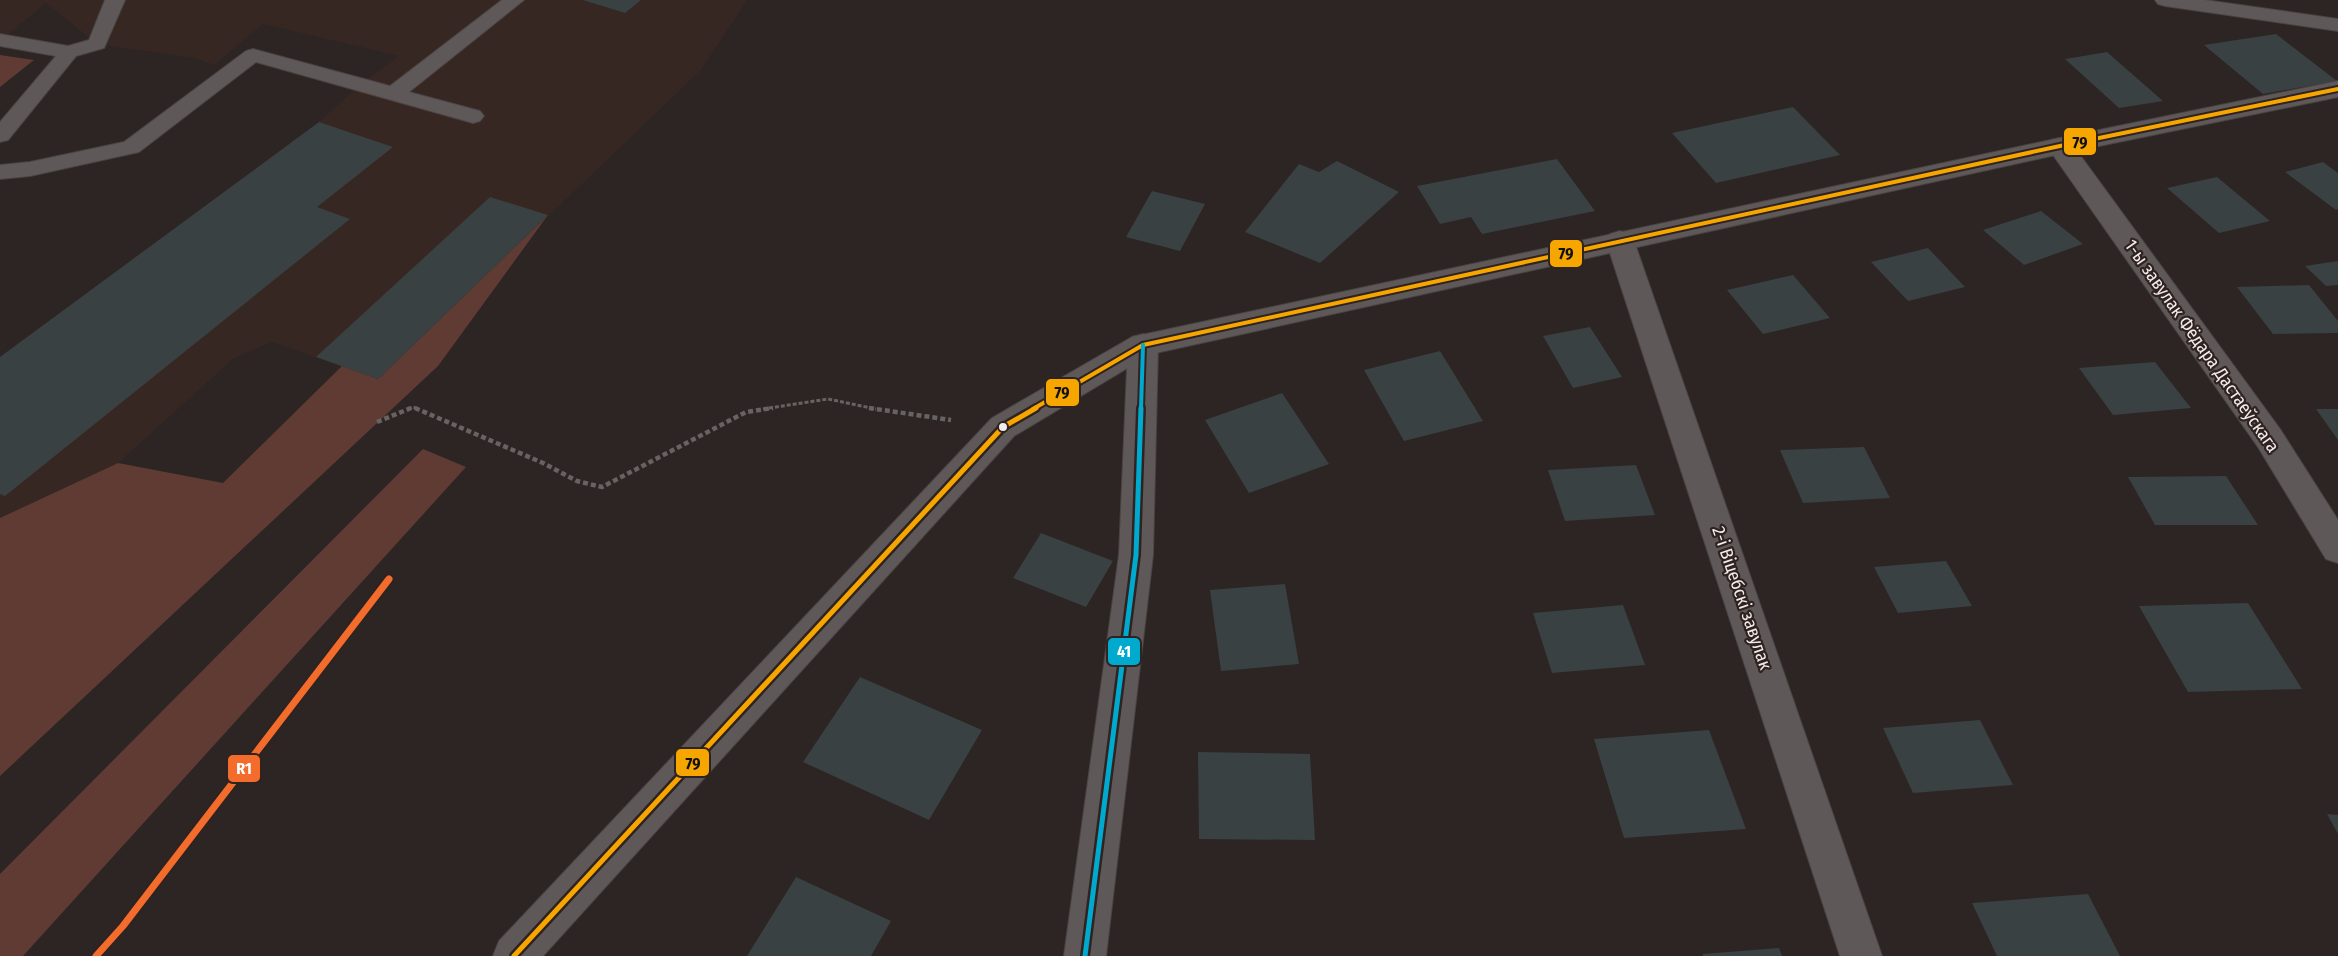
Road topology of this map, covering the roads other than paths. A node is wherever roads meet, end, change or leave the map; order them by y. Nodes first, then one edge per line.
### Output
1 (115, 0) edge
2 (514, 0) edge
3 (2166, 0) edge
4 (2338, 25) edge
5 (0, 40) edge
6 (69, 52) junction
7 (2338, 89) edge
8 (393, 94) junction
9 (473, 116) dead end
10 (0, 135) edge
11 (2060, 146) junction
12 (0, 172) edge
13 (1620, 241) junction
14 (1143, 345) junction
15 (2338, 549) edge
16 (514, 956) edge
17 (1085, 956) edge
18 (1861, 956) edge

1 - 6 lane
2 - 8 lane
3 - 4 lane
5 - 6 lane
6 - 10 lane
7 - 11 street
8 - 9 lane
8 - 12 lane
11 - 13 street
11 - 15 street, 1-ы завулак Фёдара Дастаеўскага
13 - 14 street
13 - 18 street, 2-і Віцебскі завулак
14 - 16 street
14 - 17 street

